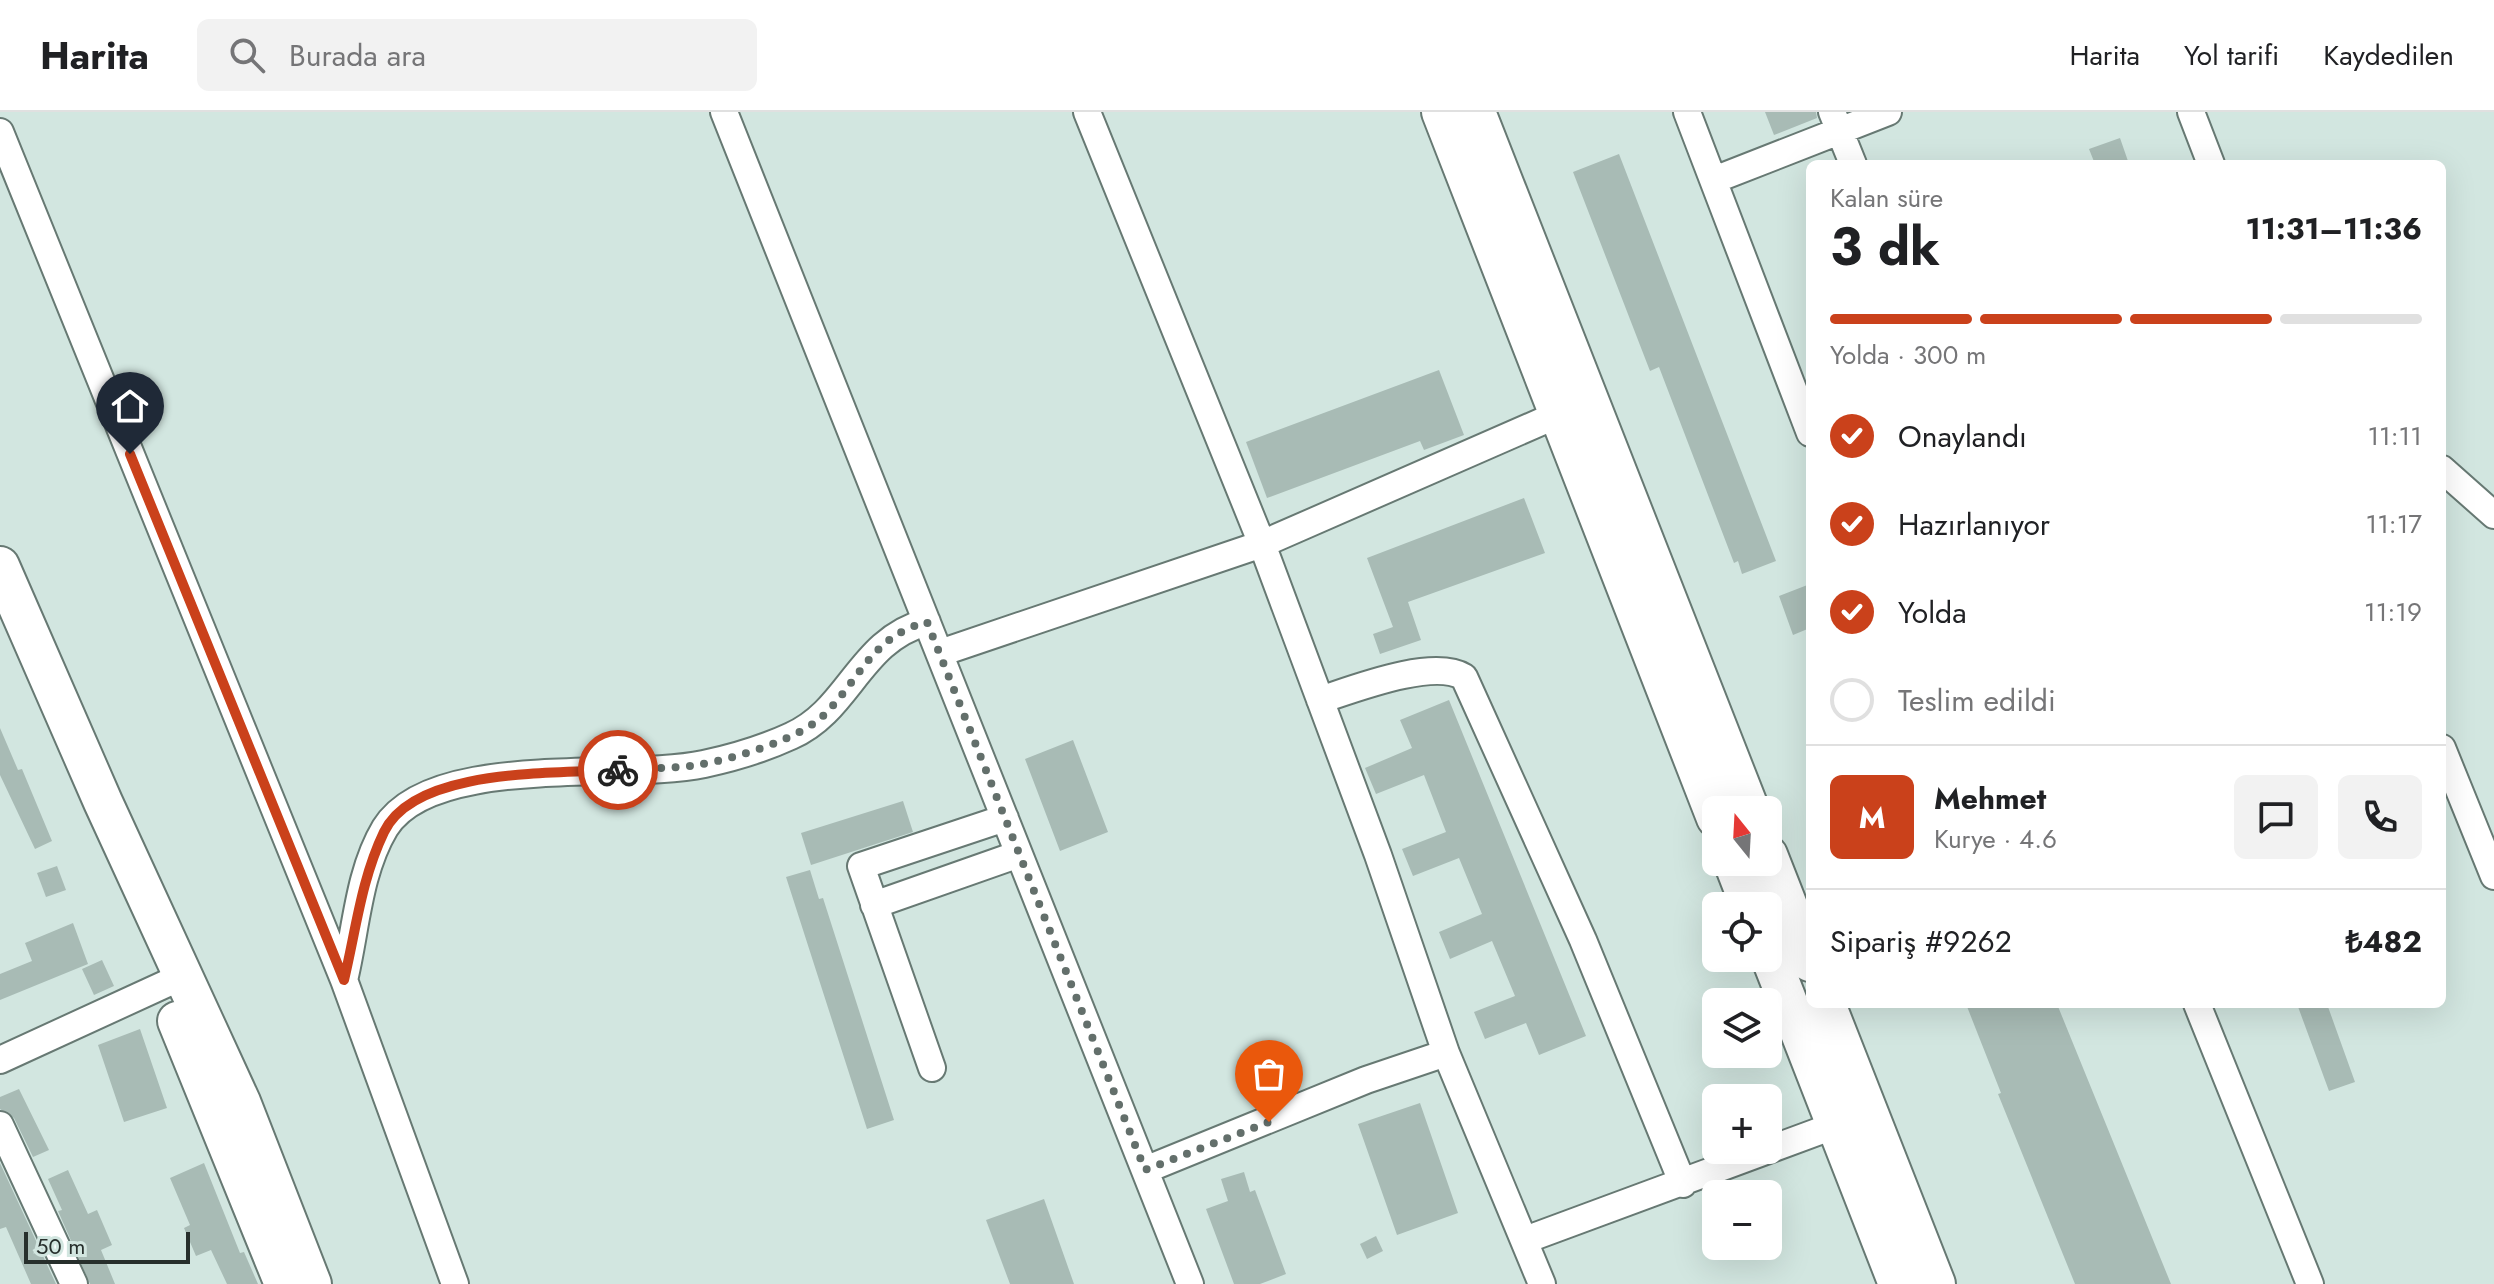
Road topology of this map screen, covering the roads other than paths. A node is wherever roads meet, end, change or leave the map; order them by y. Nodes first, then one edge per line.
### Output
1 (724, 112) edge
2 (1087, 112) edge
3 (1441, 112) edge
4 (1476, 112) edge
5 (1687, 112) edge
6 (1888, 112) edge
7 (2191, 112) edge
8 (1836, 121) edge
9 (0, 132) edge
10 (1851, 160) edge
11 (2209, 160) edge
12 (1714, 180) junction
13 (1559, 414) junction
14 (1806, 422) edge
15 (2446, 473) edge
16 (2494, 515) edge
17 (1262, 544) junction
18 (2, 574) edge
19 (927, 622) junction
20 (0, 624) edge
21 (940, 653) junction
22 (1320, 700) junction
23 (2446, 758) edge
24 (1707, 796) edge
25 (1745, 796) edge
26 (1005, 818) junction
27 (1019, 854) junction
28 (1776, 876) edge
29 (2494, 876) edge
30 (874, 905) junction
31 (1806, 952) edge
32 (1776, 972) edge
33 (344, 980) junction
34 (173, 982) junction
35 (1828, 1008) edge
36 (2199, 1008) edge
37 (1446, 1053) junction
38 (0, 1060) edge
39 (932, 1068) dead end
40 (0, 1125) edge
41 (1836, 1125) junction
42 (1145, 1170) junction
43 (1683, 1184) junction
44 (1525, 1240) junction
45 (74, 1284) edge
46 (284, 1284) edge
47 (312, 1284) edge
48 (455, 1284) edge
49 (1190, 1284) edge
50 (1542, 1284) edge
51 (1898, 1284) edge
52 (1936, 1284) edge
53 (2310, 1284) edge

1 - 19 street
2 - 17 street
3 - 13 street
4 - 25 street
5 - 12 street
6 - 8 street
7 - 11 street
8 - 10 street
8 - 12 street
9 - 33 street
12 - 14 street
13 - 17 street
13 - 24 street
15 - 16 street
17 - 21 street
17 - 22 street
18 - 34 street
19 - 21 street
19 - 33 street
20 - 34 street
21 - 26 street
22 - 37 street
22 - 43 street
23 - 29 street
26 - 27 street
26 - 30 street
27 - 30 street
27 - 42 street
28 - 31 street
30 - 39 street
32 - 41 street
33 - 48 street
34 - 38 street
34 - 46 street
34 - 47 street
35 - 52 street
36 - 53 street
37 - 42 street
37 - 44 street
40 - 45 street
41 - 43 street
41 - 51 street
42 - 49 street
43 - 44 street
44 - 50 street

